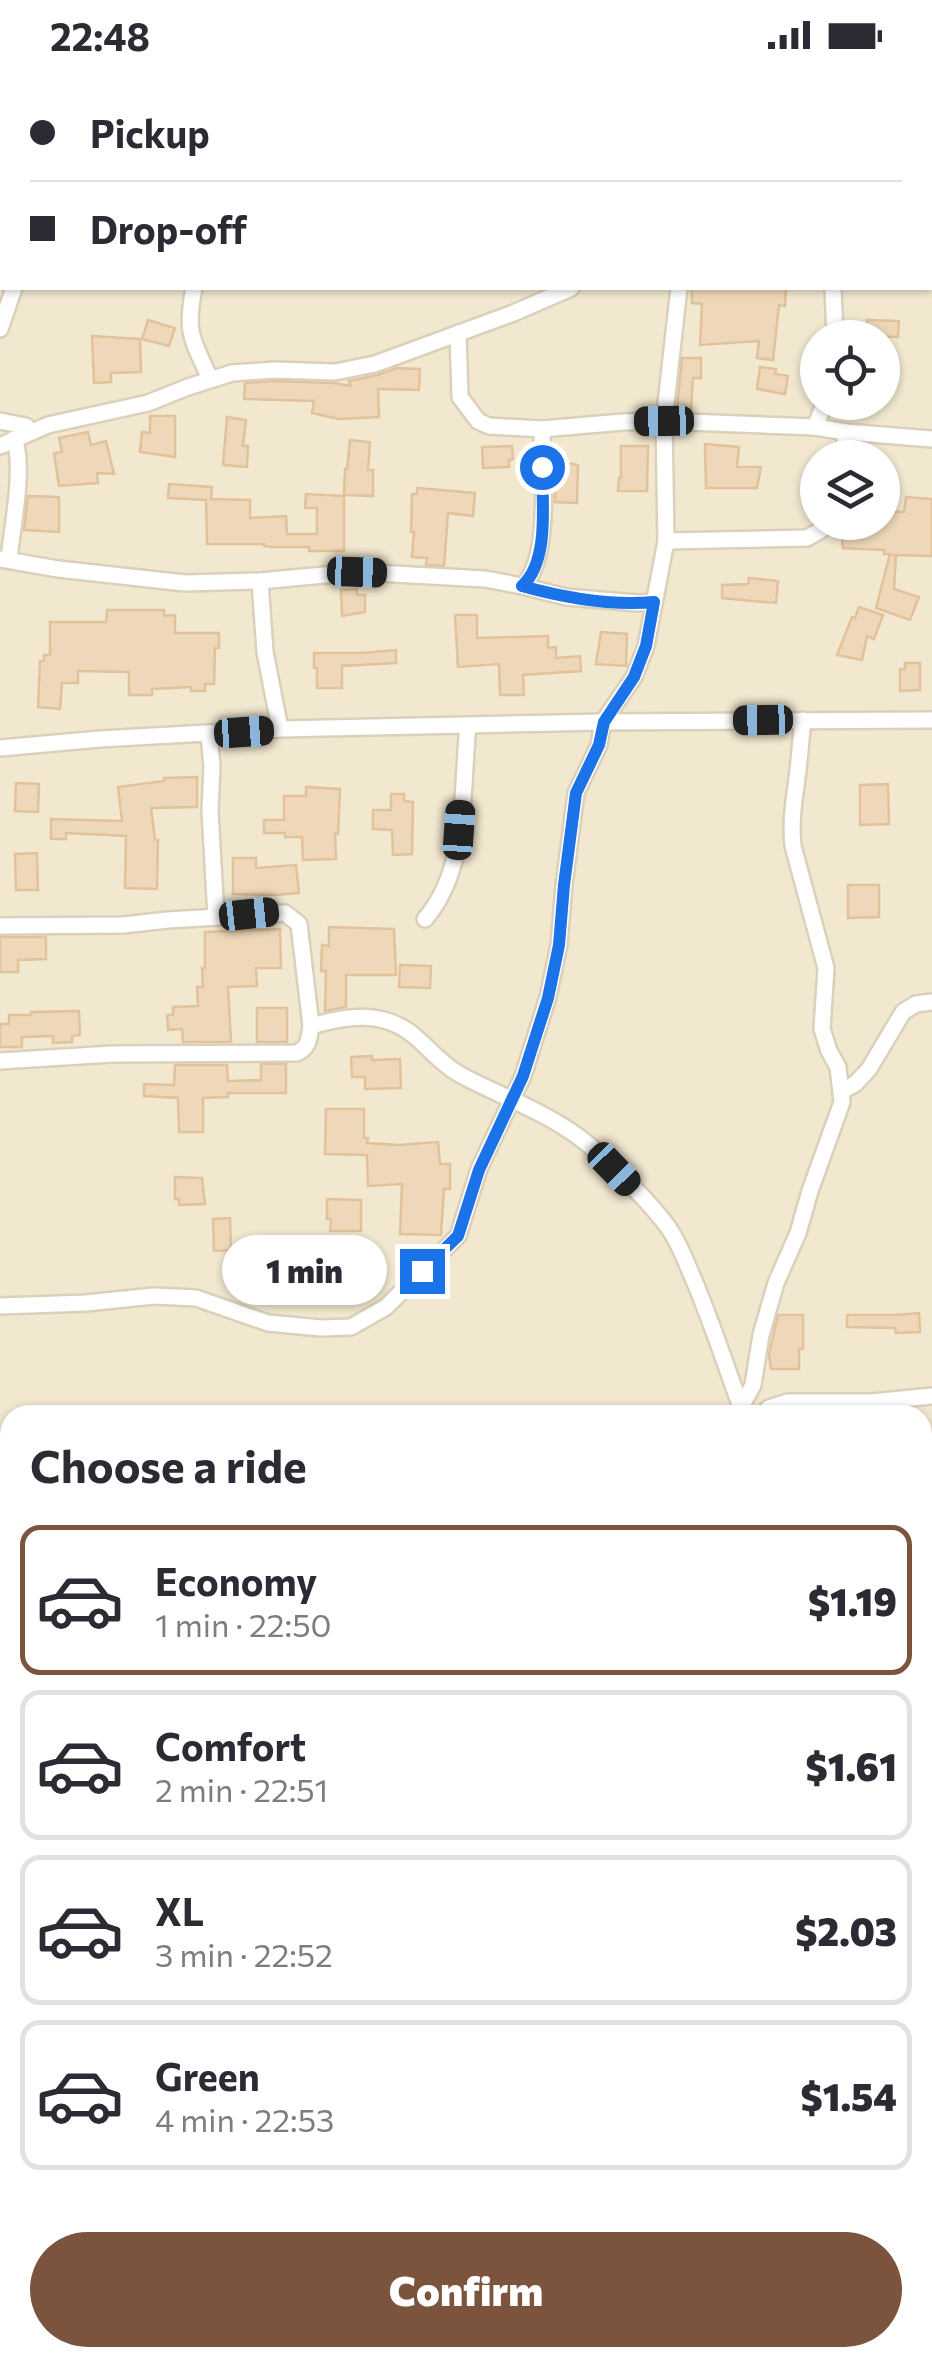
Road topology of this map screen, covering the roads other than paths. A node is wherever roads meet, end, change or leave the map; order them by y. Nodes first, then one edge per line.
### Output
1 (13, 290) edge
2 (194, 290) edge
3 (566, 290) edge
4 (679, 290) edge
5 (832, 290) edge
6 (834, 320) edge
7 (0, 329) edge
8 (458, 332) junction
9 (210, 379) junction
10 (818, 420) edge
11 (0, 421) edge
12 (664, 421) junction
13 (815, 427) junction
14 (542, 429) junction
15 (30, 432) junction
16 (846, 432) junction
17 (932, 439) edge
18 (845, 440) edge
19 (7, 442) edge
20 (800, 538) edge
21 (666, 541) junction
22 (4, 559) edge
23 (260, 581) junction
24 (522, 586) junction
25 (654, 602) junction
26 (802, 720) junction
27 (932, 720) edge
28 (604, 722) junction
29 (468, 726) junction
30 (280, 729) junction
31 (209, 734) junction
32 (0, 748) edge
33 (216, 918) junction
34 (425, 918) dead end
35 (0, 926) edge
36 (932, 1002) edge
37 (311, 1026) junction
38 (0, 1061) edge
39 (842, 1091) junction
40 (511, 1098) junction
41 (0, 1306) edge
42 (932, 1396) edge
43 (739, 1405) edge
44 (744, 1405) edge
45 (778, 1405) edge

1 - 7 street
2 - 9 street
3 - 8 street
4 - 12 street
5 - 6 street
8 - 9 street
8 - 14 street
9 - 15 street
10 - 13 street
11 - 15 street
12 - 13 street
12 - 14 street
12 - 21 street
13 - 16 street
14 - 24 street
15 - 19 street
16 - 17 street
16 - 18 street
19 - 22 street
20 - 21 street
21 - 25 street
22 - 23 street
23 - 24 street
23 - 30 street
24 - 25 street
25 - 28 street
26 - 27 street
26 - 28 street
26 - 39 street
28 - 29 street
28 - 40 street
29 - 30 street
29 - 34 street
30 - 31 street
31 - 32 street
31 - 33 street
33 - 35 street
33 - 37 street
36 - 39 street
37 - 38 street
37 - 40 street
39 - 44 street
40 - 41 street
40 - 43 street
42 - 45 street

